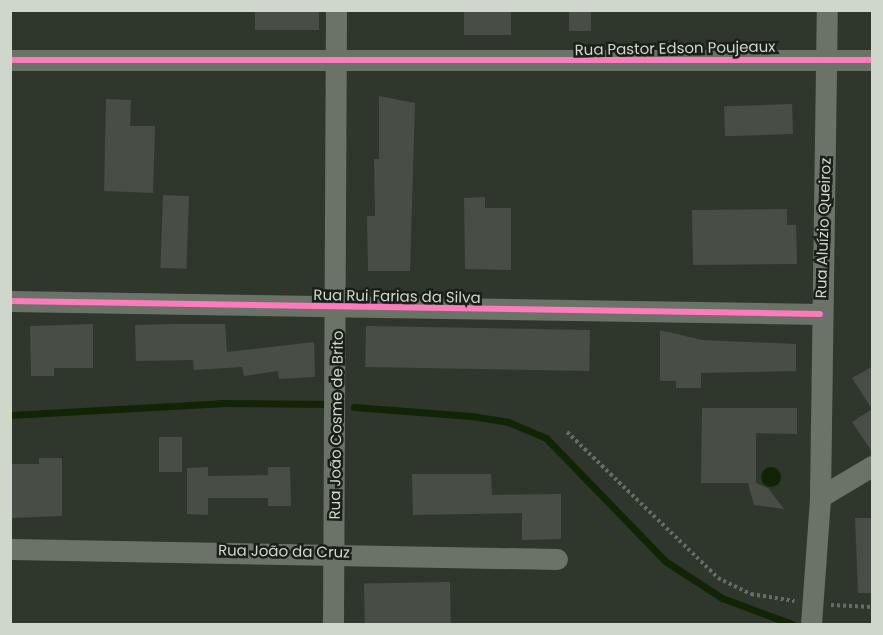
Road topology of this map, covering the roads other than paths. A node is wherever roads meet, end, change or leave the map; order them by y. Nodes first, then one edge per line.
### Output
1 (336, 10) edge
2 (828, 10) edge
3 (828, 58) junction
4 (10, 60) edge
5 (873, 60) edge
6 (334, 64) junction
7 (10, 301) edge
8 (337, 308) junction
9 (820, 314) junction
10 (873, 466) edge
11 (820, 497) junction
12 (10, 549) edge
13 (334, 551) junction
14 (557, 559) dead end
15 (811, 614) edge
16 (333, 624) edge

1 - 6 street, Rua João Cosme de Brito
2 - 3 street, Rua Aluízio Queiroz
3 - 5 street, Rua Pastor Edson Poujeaux
3 - 6 street, Rua Pastor Edson Poujeaux
3 - 9 street, Rua Aluízio Queiroz
4 - 6 street, Rua Pastor Edson Poujeaux
6 - 8 street, Rua João Cosme de Brito
7 - 8 street, Rua Rui Farias da Silva
8 - 9 street, Rua Rui Farias da Silva
8 - 13 street, Rua João Cosme de Brito
9 - 11 street, Rua Aluízio Queiroz
10 - 11 street
11 - 15 street, Rua Aluízio Queiroz
12 - 13 street, Rua João da Cruz
13 - 14 street, Rua João da Cruz
13 - 16 street, Rua João Cosme de Brito

